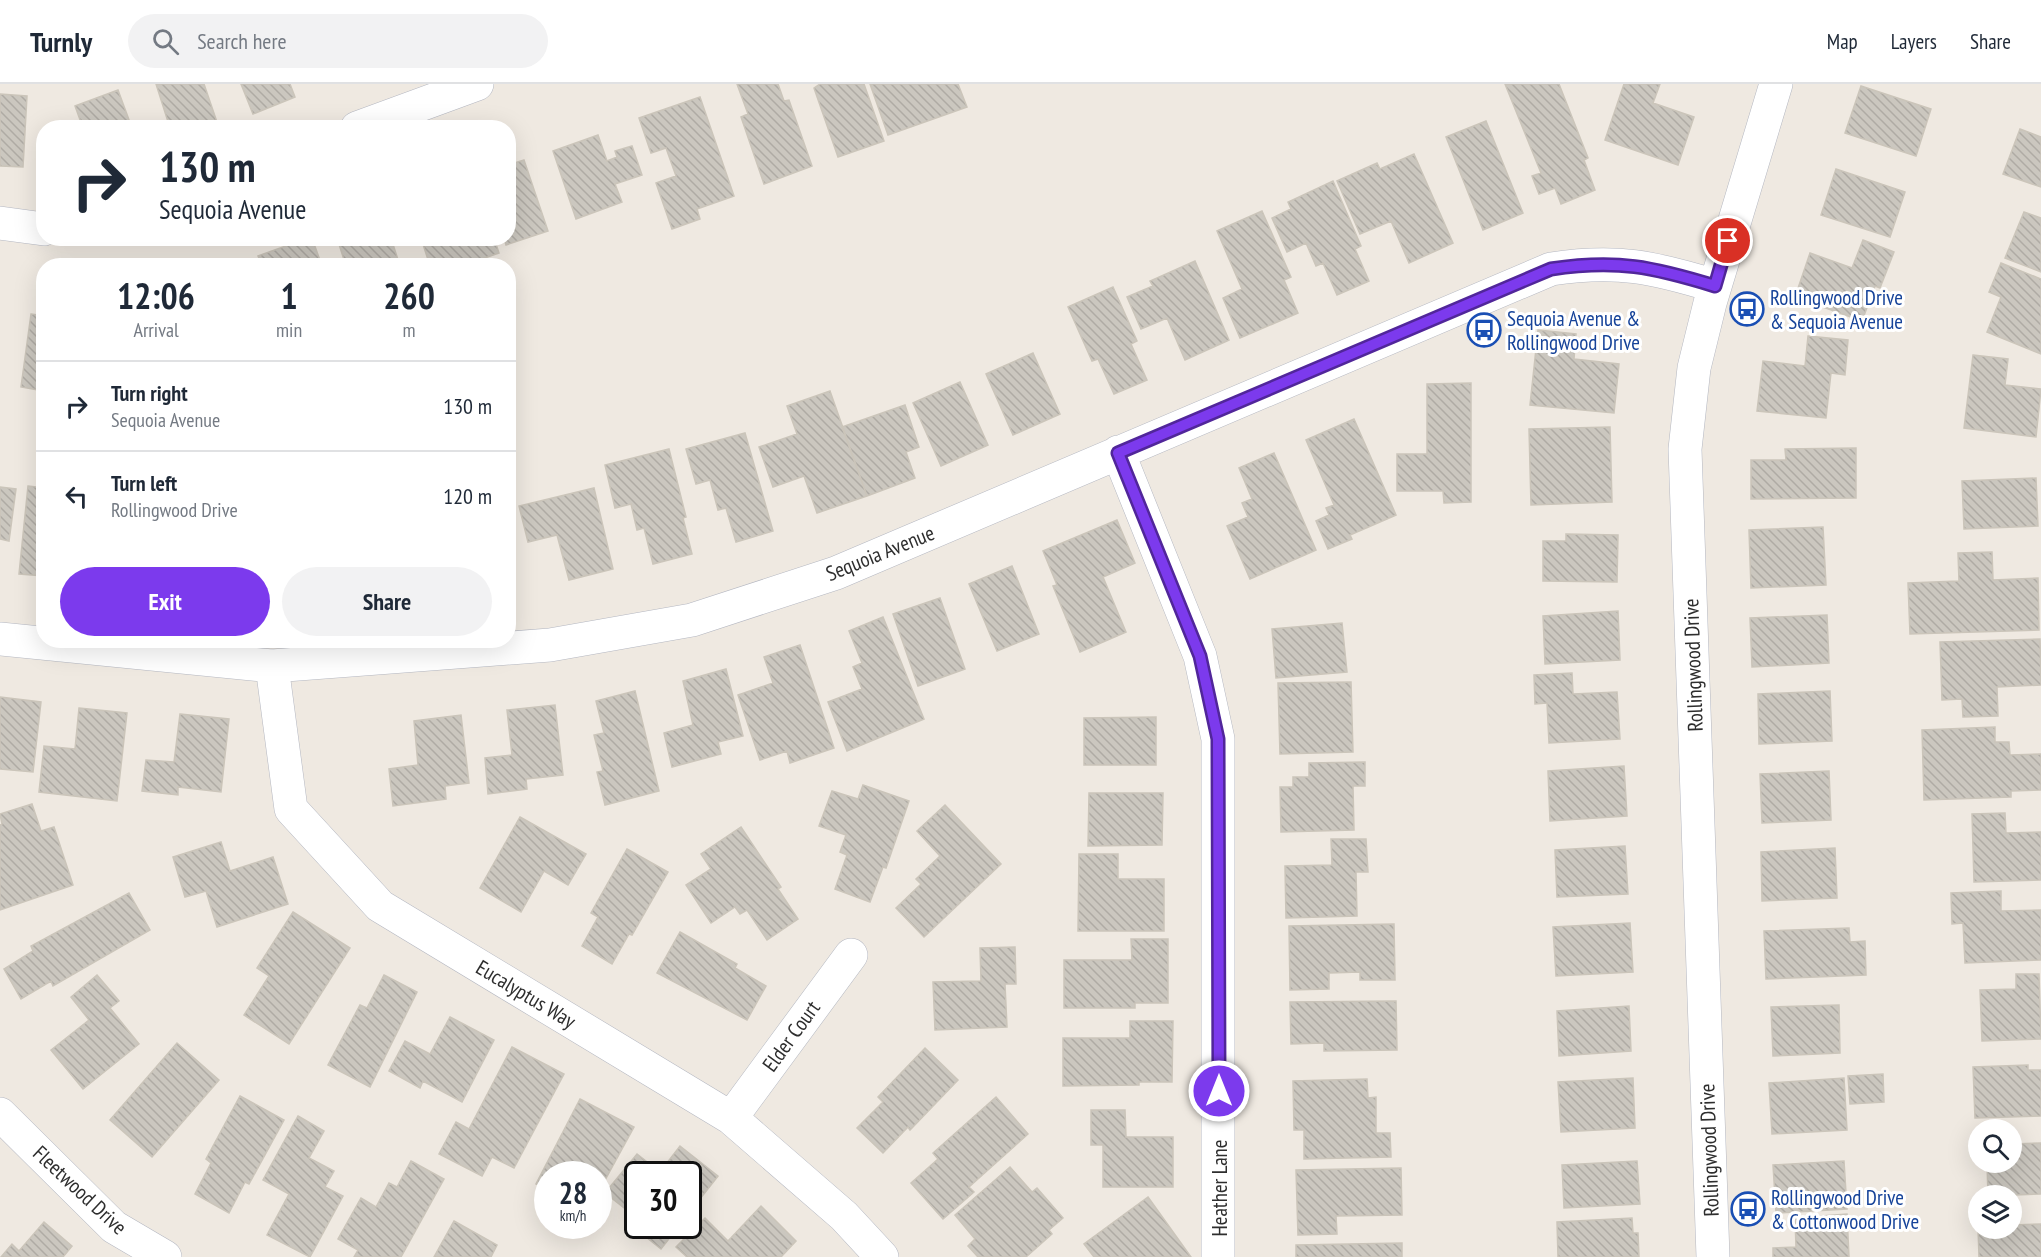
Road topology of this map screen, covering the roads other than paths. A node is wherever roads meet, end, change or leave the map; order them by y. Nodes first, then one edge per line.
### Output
1 (477, 84) edge
2 (1776, 84) edge
3 (379, 120) edge
4 (0, 223) edge
5 (36, 228) edge
6 (1715, 286) junction
7 (1118, 453) junction
8 (0, 639) edge
9 (36, 643) edge
10 (91, 648) edge
11 (510, 648) edge
12 (516, 648) edge
13 (272, 666) junction
14 (850, 955) dead end
15 (0, 1114) edge
16 (731, 1118) junction
17 (165, 1257) edge
18 (882, 1257) edge
19 (1218, 1257) edge
20 (1713, 1257) edge

1 - 3 street
2 - 6 street, Rollingwood Drive
4 - 5 street
6 - 7 street, Sequoia Avenue
6 - 20 street, Rollingwood Drive
7 - 12 street, Sequoia Avenue
7 - 19 street, Heather Lane
8 - 9 street, Sequoia Avenue
10 - 13 street, Sequoia Avenue
11 - 13 street, Sequoia Avenue
13 - 16 street, Eucalyptus Way
14 - 16 street, Elder Court
15 - 17 street, Fleetwood Drive
16 - 18 street, Eucalyptus Way

